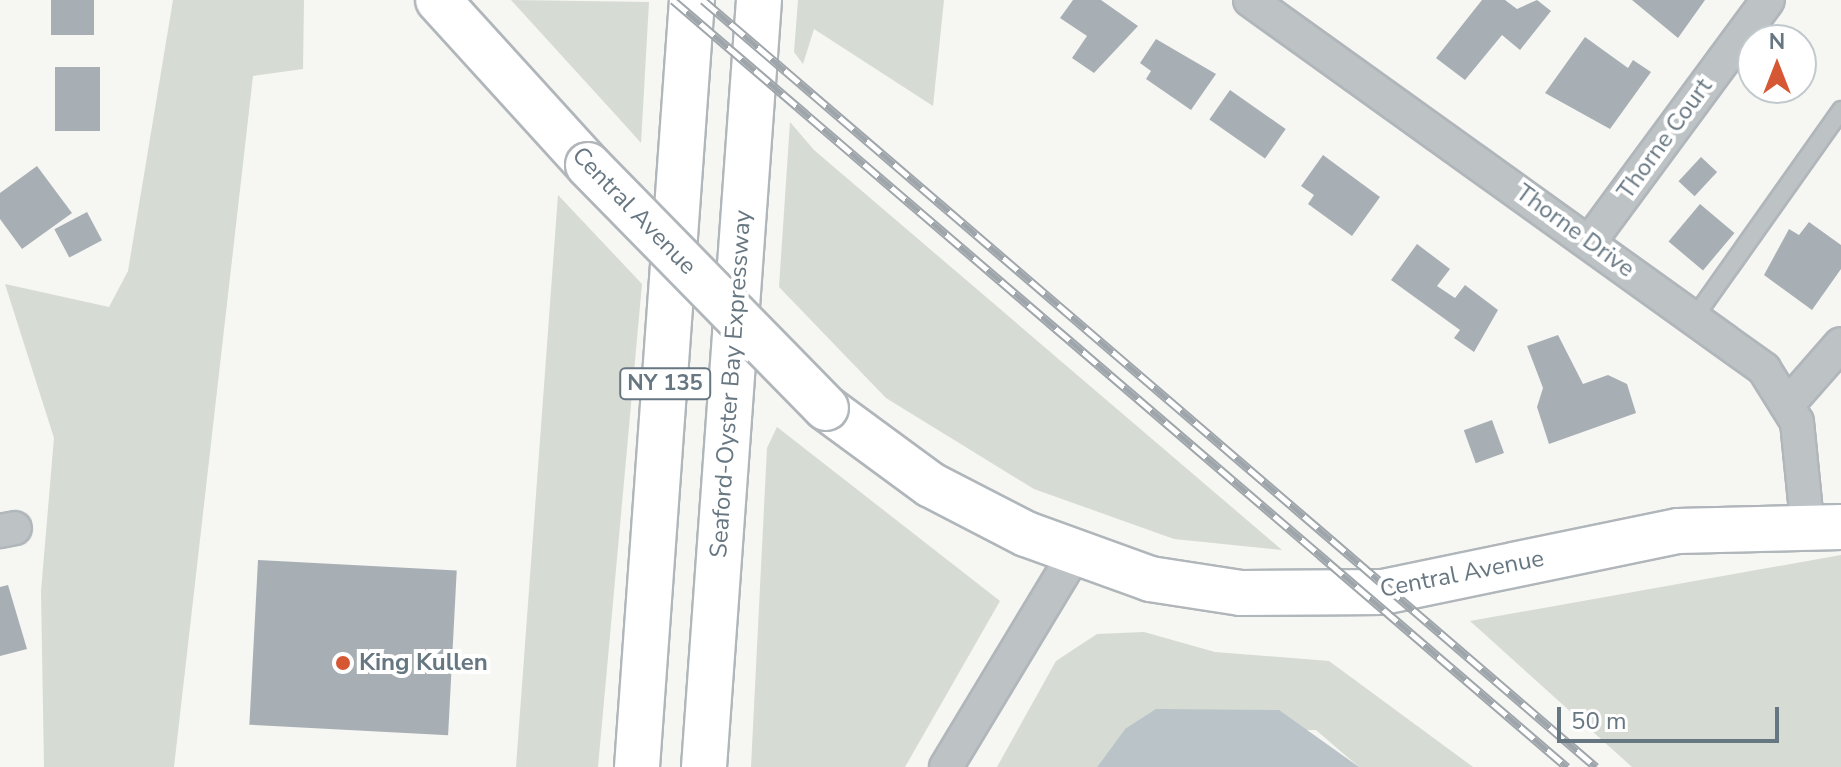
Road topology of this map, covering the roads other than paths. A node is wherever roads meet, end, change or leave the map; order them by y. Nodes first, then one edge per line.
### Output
1 (438, 0) edge
2 (692, 0) edge
3 (759, 0) edge
4 (1250, 0) edge
5 (1768, 0) edge
6 (1841, 110) edge
7 (1591, 240) junction
8 (1694, 318) junction
9 (1841, 344) edge
10 (1790, 402) junction
11 (1824, 525) edge
12 (1074, 555) junction
13 (637, 767) edge
14 (704, 767) edge
15 (946, 767) edge

1 - 12 main road, Central Avenue, bridge
2 - 13 main road, NY 135
3 - 14 main road, Seaford-Oyster Bay Expressway / NY 135
4 - 7 street, Thorne Drive
5 - 7 street, Thorne Court
6 - 8 lane
7 - 8 street, Thorne Drive
8 - 10 street, Thorne Drive
9 - 10 street
10 - 11 street, Thorne Drive
11 - 12 main road, Central Avenue
12 - 15 street

